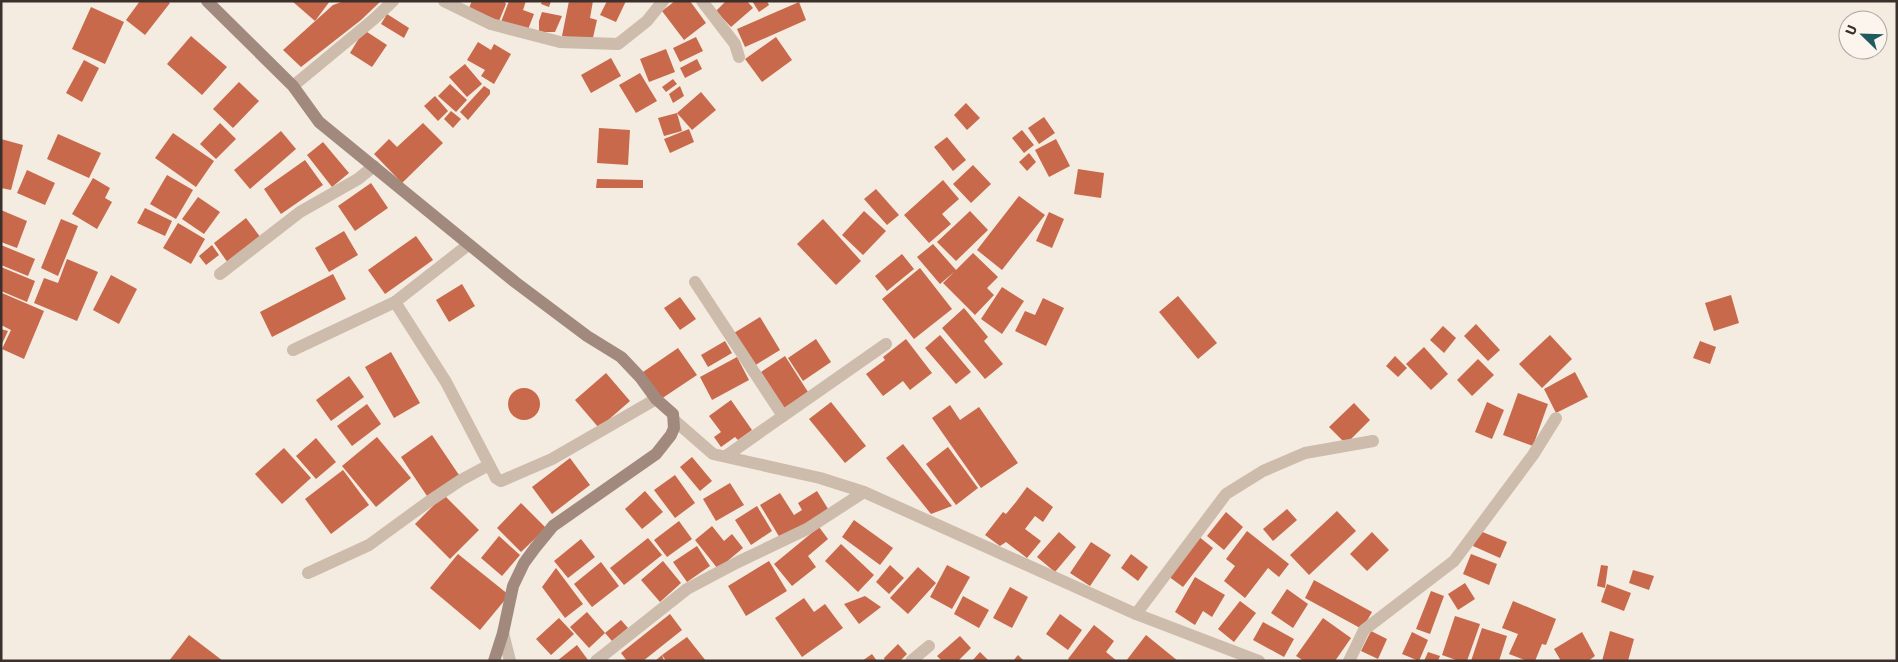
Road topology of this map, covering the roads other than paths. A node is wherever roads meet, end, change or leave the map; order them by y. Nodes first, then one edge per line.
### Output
1 (207, 1) edge
2 (393, 1) edge
3 (444, 1) edge
4 (663, 1) edge
5 (702, 1) edge
6 (739, 57) dead end
7 (293, 86) junction
8 (374, 166) junction
9 (468, 245) junction
10 (220, 274) dead end
11 (695, 282) dead end
12 (395, 302) junction
13 (886, 344) dead end
14 (293, 350) dead end
15 (656, 399) junction
16 (783, 416) junction
17 (1556, 418) dead end
18 (674, 420) junction
19 (1374, 441) dead end
20 (726, 456) junction
21 (490, 465) junction
22 (864, 492) junction
23 (308, 573) dead end
24 (1136, 614) junction
25 (503, 633) junction
26 (929, 646) dead end
27 (494, 661) edge
28 (510, 661) edge
29 (596, 661) edge
30 (912, 661) edge
31 (1259, 661) edge
32 (1349, 661) edge

1 - 7 street
2 - 7 street
3 - 4 street
5 - 6 street
7 - 8 street
8 - 9 street
8 - 10 street
9 - 12 street
9 - 15 street
11 - 16 street
12 - 14 street
12 - 21 street
13 - 16 street
15 - 18 street
15 - 21 street
16 - 20 street
17 - 32 street
18 - 20 street
18 - 25 street
19 - 24 street
20 - 22 street
21 - 23 street
22 - 24 street
22 - 29 street
24 - 31 street
25 - 27 street
25 - 28 street
26 - 30 street

